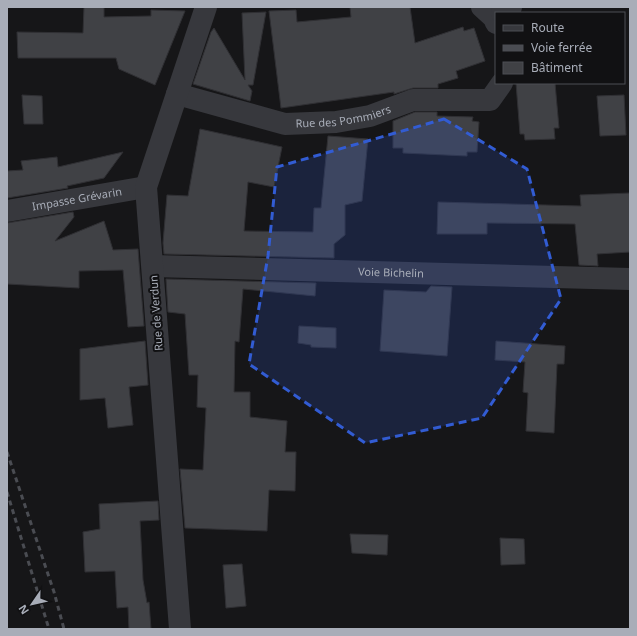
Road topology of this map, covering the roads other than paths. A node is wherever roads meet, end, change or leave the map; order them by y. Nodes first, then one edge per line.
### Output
1 (208, 8) edge
2 (501, 84) edge
3 (178, 94) junction
4 (146, 187) junction
5 (7, 211) edge
6 (153, 266) junction
7 (630, 279) edge
8 (180, 629) edge

1 - 3 street, Rue de Verdun
2 - 3 street, Rue des Pommiers
3 - 4 street, Rue de Verdun
4 - 5 street, Impasse Grévarin
4 - 6 street, Rue de Verdun
6 - 7 street, Voie Bichelin
6 - 8 street, Rue de Verdun

